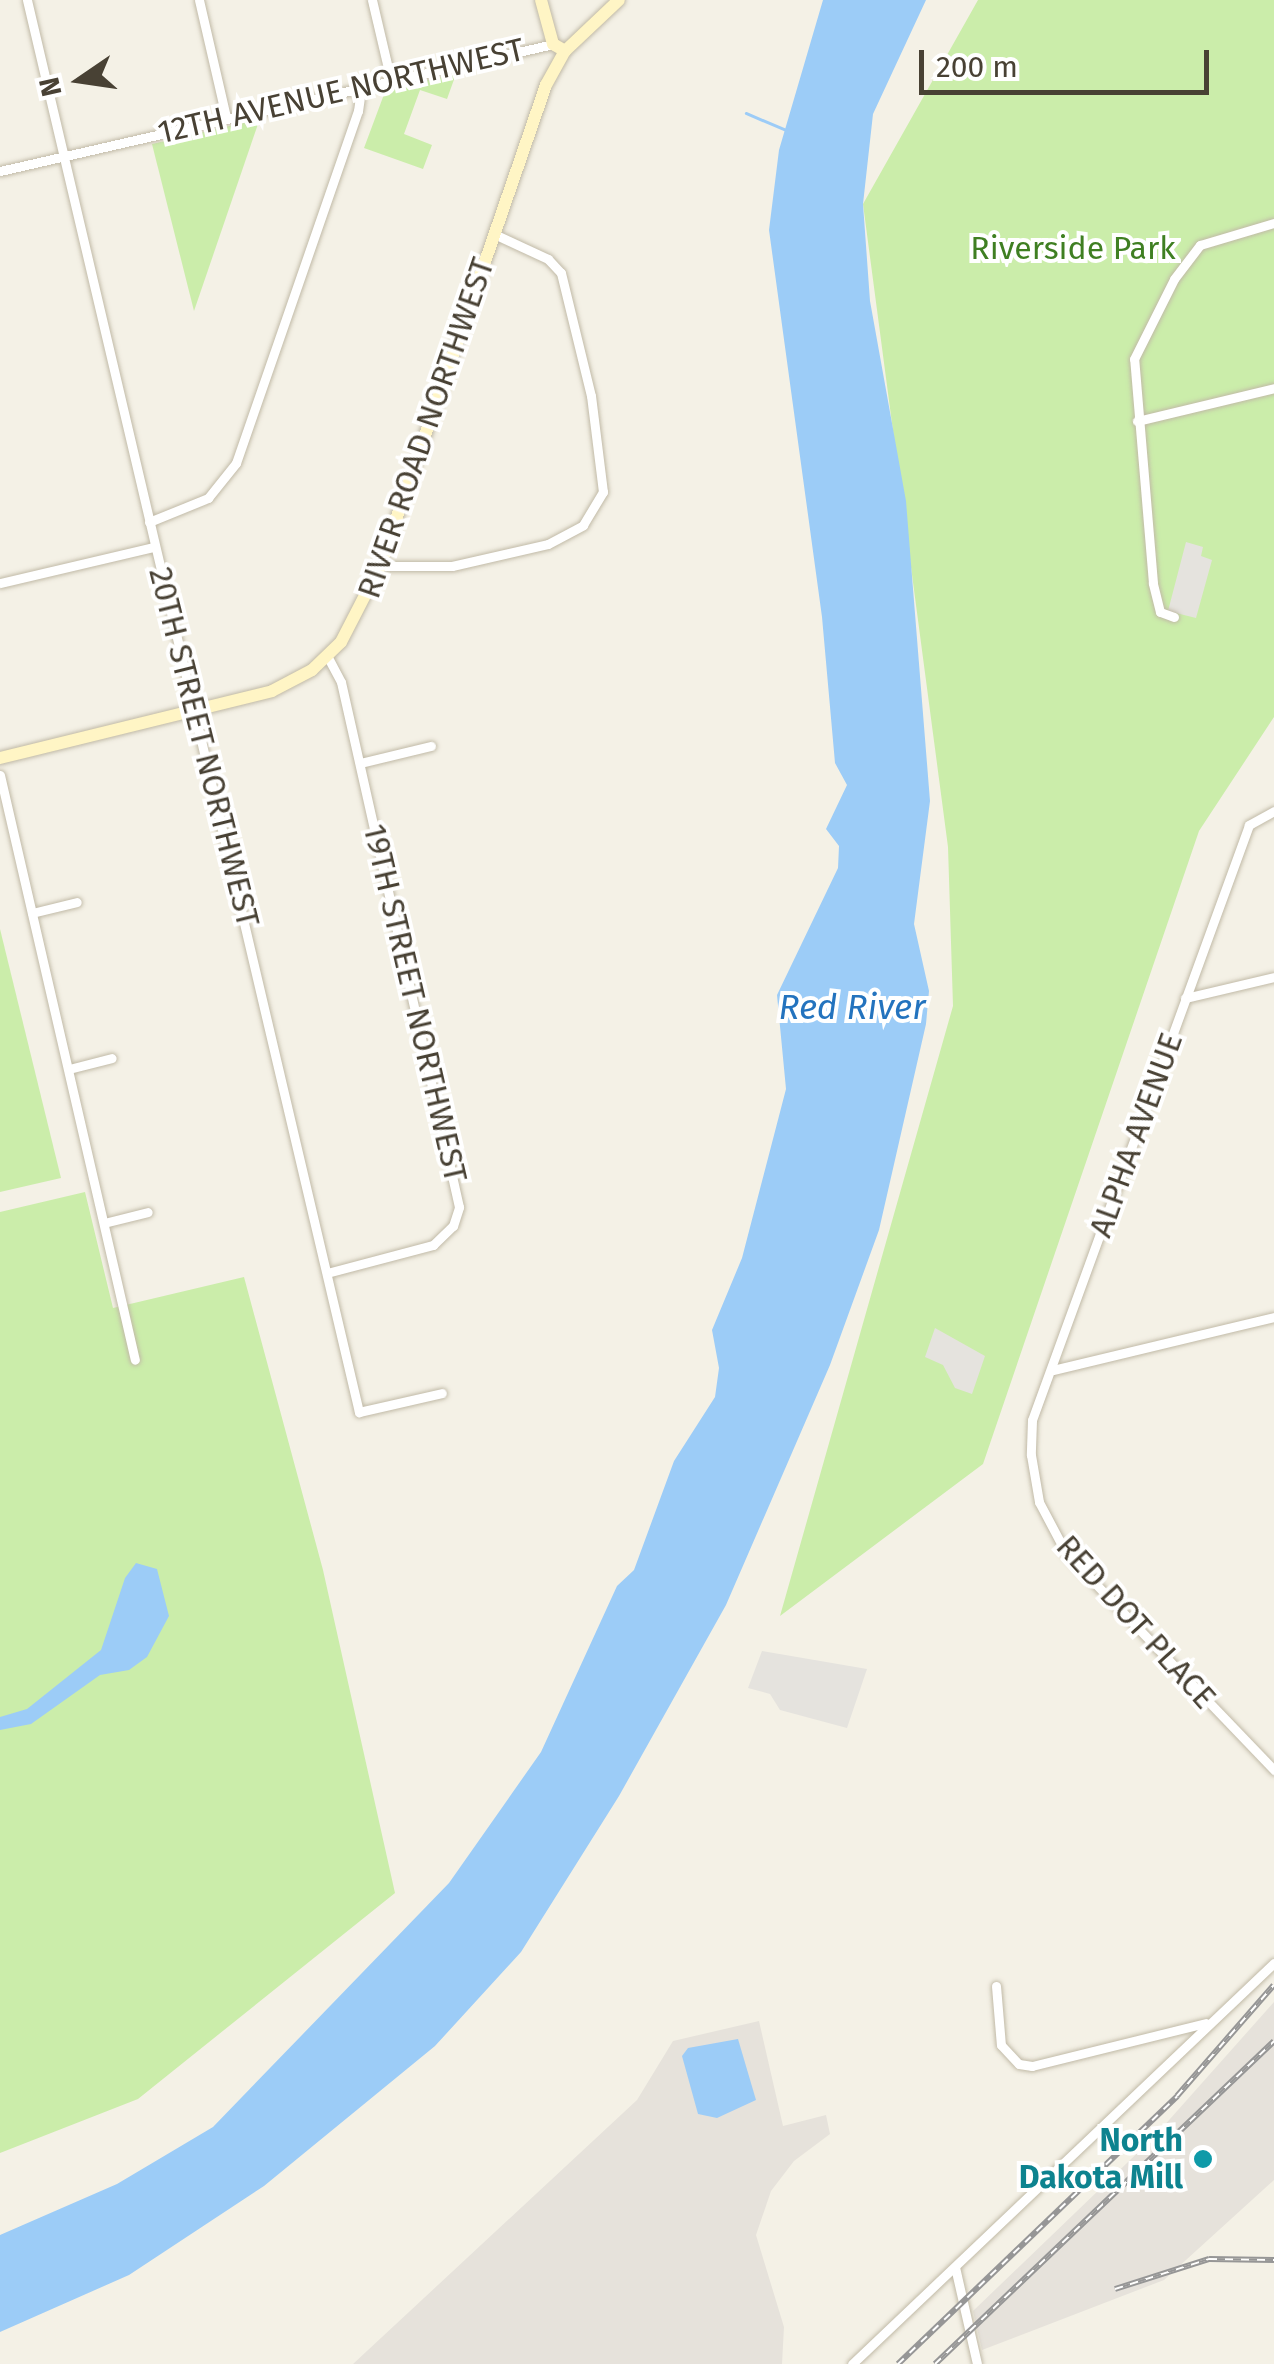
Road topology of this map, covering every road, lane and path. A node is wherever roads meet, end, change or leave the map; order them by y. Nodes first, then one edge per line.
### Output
1 (27, 0) edge
2 (199, 0) edge
3 (372, 0) edge
4 (541, 0) edge
5 (619, 0) edge
6 (559, 47) junction
7 (390, 77) junction
8 (362, 84) junction
9 (226, 116) junction
10 (63, 155) junction
11 (0, 170) edge
12 (1274, 223) edge
13 (494, 234) junction
14 (1274, 388) edge
15 (1138, 421) junction
16 (149, 522) junction
17 (154, 547) junction
18 (380, 566) junction
19 (0, 583) edge
20 (1174, 617) dead end
21 (328, 658) junction
22 (195, 710) junction
23 (430, 746) dead end
24 (0, 758) edge
25 (360, 762) junction
26 (0, 775) edge
27 (1274, 811) edge
28 (78, 902) dead end
29 (32, 913) junction
30 (1274, 977) edge
31 (1185, 998) junction
32 (112, 1058) dead end
33 (69, 1068) junction
34 (148, 1212) dead end
35 (104, 1223) junction
36 (326, 1274) junction
37 (1274, 1317) edge
38 (135, 1360) dead end
39 (1053, 1370) junction
40 (442, 1393) dead end
41 (1031, 1455) joint
42 (1274, 1770) edge
43 (1274, 1963) edge
44 (996, 1986) dead end
45 (1206, 2023) junction
46 (954, 2266) junction
47 (852, 2364) edge
48 (977, 2364) edge

1 - 10 street, 20TH STREET NORTHWEST
2 - 9 street
3 - 7 street
4 - 6 street
5 - 6 street, RIVER ROAD NORTHWEST
6 - 7 street, 12TH AVENUE NORTHWEST
6 - 13 street, RIVER ROAD NORTHWEST
7 - 8 street, 12TH AVENUE NORTHWEST
8 - 9 street, 12TH AVENUE NORTHWEST
8 - 16 street
9 - 10 street, 12TH AVENUE NORTHWEST
10 - 11 street, 12TH AVENUE NORTHWEST
10 - 16 street, 20TH STREET NORTHWEST
12 - 15 street
13 - 18 street, RIVER ROAD NORTHWEST
13 - 18 street
14 - 15 street
15 - 20 street
16 - 17 street, 20TH STREET NORTHWEST
17 - 19 street
17 - 22 street, 20TH STREET NORTHWEST
18 - 21 street, RIVER ROAD NORTHWEST
21 - 22 street, RIVER ROAD NORTHWEST
21 - 25 street, 19TH STREET NORTHWEST
22 - 24 street, RIVER ROAD NORTHWEST
22 - 36 street, 20TH STREET NORTHWEST
23 - 25 street
25 - 36 street, 19TH STREET NORTHWEST
26 - 29 street
27 - 31 street, ALPHA AVENUE
28 - 29 street
29 - 33 street
30 - 31 street
31 - 39 street, ALPHA AVENUE
32 - 33 street
33 - 35 street
34 - 35 street
35 - 38 street
36 - 40 street, 20TH STREET NORTHWEST
37 - 39 street
39 - 41 street, ALPHA AVENUE
41 - 42 street, RED DOT PLACE
43 - 45 street
44 - 45 street
45 - 46 street
46 - 47 street
46 - 48 street

